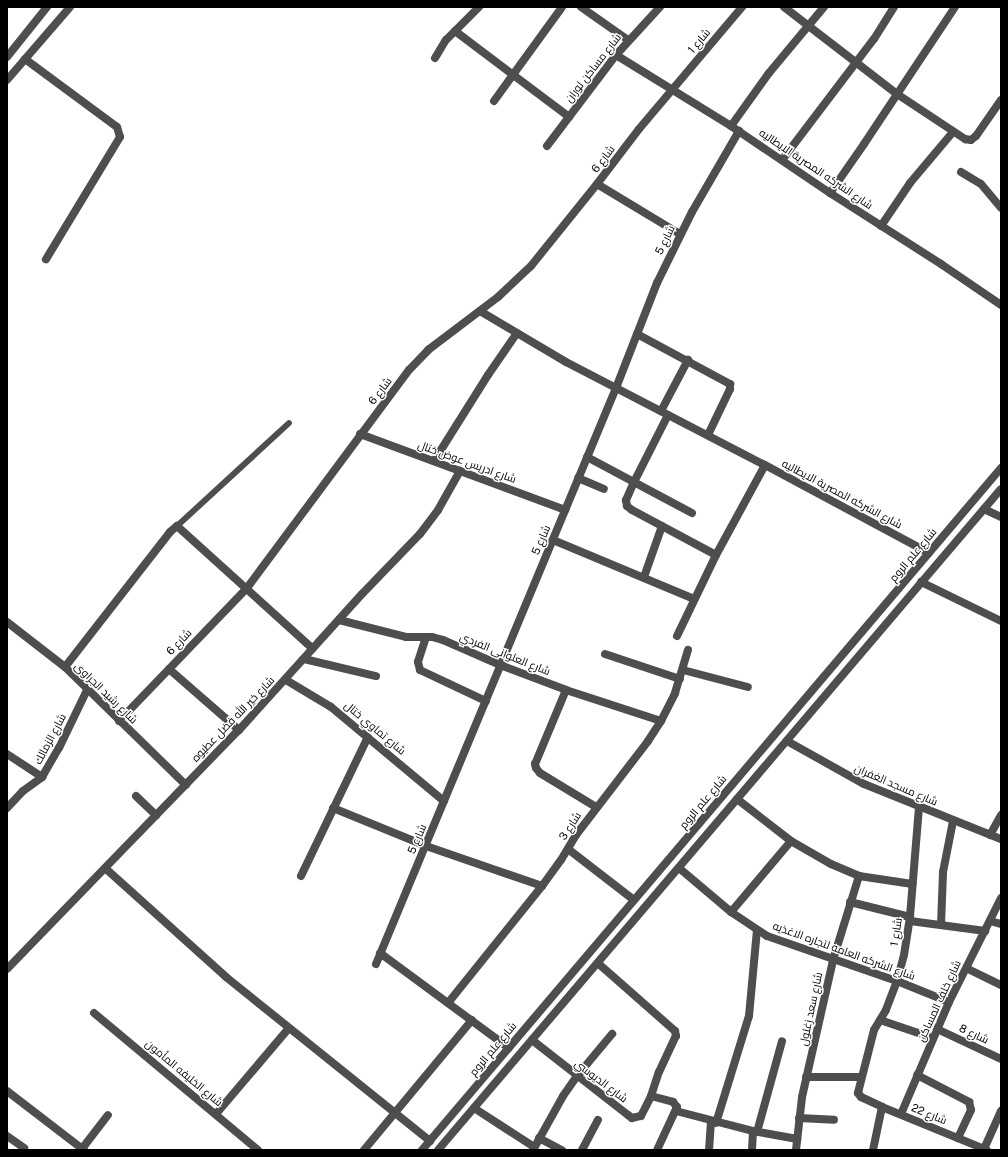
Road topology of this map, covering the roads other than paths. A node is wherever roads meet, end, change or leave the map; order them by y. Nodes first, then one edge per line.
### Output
1 (47, 7) edge
2 (70, 7) edge
3 (479, 7) edge
4 (562, 7) edge
5 (582, 7) edge
6 (660, 7) edge
7 (742, 7) edge
8 (784, 7) edge
9 (824, 7) edge
10 (894, 7) edge
11 (954, 7) edge
12 (808, 26) junction
13 (455, 31) junction
14 (628, 40) junction
15 (616, 54) junction
16 (8, 56) edge
17 (435, 58) dead end
18 (25, 59) junction
19 (856, 63) junction
20 (512, 76) junction
21 (7, 80) edge
22 (673, 88) junction
23 (897, 94) junction
24 (1001, 100) edge
25 (494, 102) dead end
26 (569, 117) junction
27 (731, 126) junction
28 (739, 131) junction
29 (953, 132) junction
30 (547, 146) dead end
31 (782, 160) junction
32 (962, 172) dead end
33 (597, 184) junction
34 (830, 193) junction
35 (1001, 208) edge
36 (881, 226) junction
37 (680, 234) junction
38 (46, 259) dead end
39 (1001, 305) edge
40 (480, 311) junction
41 (517, 333) junction
42 (637, 334) junction
43 (688, 360) junction
44 (616, 388) junction
45 (665, 413) junction
46 (289, 423) dead end
47 (360, 434) junction
48 (708, 435) junction
49 (587, 458) junction
50 (434, 461) junction
51 (765, 465) junction
52 (1001, 468) edge
53 (460, 471) junction
54 (578, 478) junction
55 (634, 482) junction
56 (604, 489) dead end
57 (1001, 489) edge
58 (984, 509) junction
59 (565, 510) junction
60 (692, 513) dead end
61 (1001, 517) edge
62 (177, 526) junction
63 (662, 526) junction
64 (553, 540) junction
65 (929, 553) junction
66 (716, 555) junction
67 (644, 576) junction
68 (921, 582) junction
69 (247, 588) junction
70 (694, 599) junction
71 (339, 620) junction
72 (1001, 621) edge
73 (7, 622) edge
74 (677, 636) dead end
75 (426, 637) junction
76 (313, 649) junction
77 (688, 650) dead end
78 (605, 654) dead end
79 (304, 659) junction
80 (500, 665) junction
81 (64, 667) junction
82 (168, 669) junction
83 (683, 670) junction
84 (376, 676) dead end
85 (680, 679) junction
86 (286, 680) junction
87 (748, 687) dead end
88 (87, 690) junction
89 (566, 690) junction
90 (486, 701) junction
91 (119, 721) junction
92 (661, 721) junction
93 (239, 730) junction
94 (368, 737) junction
95 (787, 741) junction
96 (7, 754) edge
97 (42, 777) junction
98 (186, 784) junction
99 (136, 796) dead end
100 (720, 798) junction
101 (737, 799) junction
102 (444, 801) junction
103 (596, 807) junction
104 (731, 807) junction
105 (919, 807) junction
106 (7, 808) edge
107 (333, 808) junction
108 (156, 815) junction
109 (1001, 815) edge
110 (953, 821) junction
111 (990, 835) junction
112 (1001, 839) edge
113 (790, 841) junction
114 (426, 846) junction
115 (568, 849) junction
116 (105, 868) junction
117 (679, 868) junction
118 (301, 876) dead end
119 (860, 876) junction
120 (912, 884) junction
121 (542, 886) junction
122 (1001, 898) edge
123 (634, 900) junction
124 (850, 902) junction
125 (731, 912) junction
126 (910, 919) junction
127 (990, 920) junction
128 (1001, 924) edge
129 (941, 925) junction
130 (757, 930) junction
131 (985, 931) junction
132 (380, 953) junction
133 (832, 960) junction
134 (598, 963) junction
135 (376, 964) dead end
136 (966, 968) junction
137 (7, 969) edge
138 (897, 981) junction
139 (1001, 985) edge
140 (949, 1002) junction
141 (448, 1003) junction
142 (94, 1013) dead end
143 (472, 1020) junction
144 (880, 1020) junction
145 (288, 1029) junction
146 (937, 1029) junction
147 (612, 1034) dead end
148 (933, 1038) junction
149 (532, 1040) junction
150 (782, 1041) dead end
151 (509, 1048) junction
152 (1001, 1059) edge
153 (918, 1075) junction
154 (577, 1076) junction
155 (806, 1077) junction
156 (861, 1078) junction
157 (476, 1086) junction
158 (7, 1091) edge
159 (485, 1095) junction
160 (651, 1096) junction
161 (864, 1098) joint
162 (882, 1107) junction
163 (474, 1108) junction
164 (1001, 1111) edge
165 (676, 1112) junction
166 (216, 1114) junction
167 (395, 1114) junction
168 (901, 1114) junction
169 (108, 1115) dead end
170 (799, 1118) junction
171 (598, 1120) dead end
172 (834, 1120) dead end
173 (714, 1122) junction
174 (999, 1123) edge
175 (755, 1132) junction
176 (7, 1136) edge
177 (539, 1138) junction
178 (958, 1138) junction
179 (797, 1139) junction
180 (430, 1141) junction
181 (24, 1148) dead end
182 (534, 1149) edge
183 (83, 1150) edge
184 (258, 1150) edge
185 (364, 1150) edge
186 (422, 1150) edge
187 (438, 1150) edge
188 (562, 1150) edge
189 (582, 1150) edge
190 (657, 1150) edge
191 (709, 1150) edge
192 (752, 1150) edge
193 (796, 1150) edge
194 (872, 1150) edge
195 (986, 1150) edge

1 - 16 street
2 - 18 street
3 - 13 street
4 - 20 street
5 - 14 street
6 - 14 street, شارع مساكن لوران
7 - 22 street, شارع 1
8 - 12 street
9 - 12 street
10 - 19 street
11 - 23 street
12 - 19 street
12 - 27 street
13 - 17 street
13 - 20 street
14 - 15 street, شارع مساكن لوران
15 - 22 street, شارع الشركه المصرية الايطاليه
15 - 26 street, شارع مساكن لوران
18 - 21 street
18 - 38 street
19 - 23 street
19 - 31 street
20 - 25 street
20 - 26 street
22 - 27 street, شارع الشركه المصرية الايطاليه
22 - 33 street, شارع 6
23 - 29 street
23 - 34 street
24 - 29 street
26 - 30 street, شارع مساكن لوران
27 - 28 street, شارع الشركه المصرية الايطاليه
28 - 31 street, شارع الشركه المصرية الايطاليه
28 - 37 street, شارع 5
29 - 36 street
31 - 34 street, شارع الشركه المصرية الايطاليه
32 - 35 street
33 - 37 street
33 - 40 street, شارع 6
34 - 36 street, شارع الشركه المصرية الايطاليه
36 - 39 street, شارع الشركه المصرية الايطاليه
37 - 42 street, شارع 5
40 - 41 street, شارع الشركه المصرية الايطاليه
40 - 47 street, شارع 6
41 - 44 street, شارع الشركه المصرية الايطاليه
41 - 50 street
42 - 43 street
42 - 44 street, شارع 5
43 - 45 street
43 - 48 street
44 - 45 street, شارع الشركه المصرية الايطاليه
44 - 49 street, شارع 5
45 - 48 street, شارع الشركه المصرية الايطاليه
45 - 55 street
46 - 62 lane
47 - 50 street, شارع ادريس عوض ختال
47 - 69 street, شارع 6
48 - 51 street, شارع الشركه المصرية الايطاليه
49 - 54 street, شارع 5
49 - 55 street
50 - 53 street, شارع ادريس عوض ختال
51 - 65 street, شارع الشركه المصرية الايطاليه
51 - 66 street
52 - 65 street, شارع علم الروم
53 - 59 street, شارع ادريس عوض ختال
53 - 71 street, شارع خير الله فضل عطيوه
54 - 56 street
54 - 59 street, شارع 5
55 - 60 street
55 - 63 street
57 - 58 street
58 - 61 street
58 - 68 street
59 - 64 street, شارع 5
62 - 69 street
62 - 81 street
63 - 66 street
63 - 67 street
64 - 67 street
64 - 80 street, شارع 5
65 - 100 street, شارع علم الروم
66 - 70 street
67 - 70 street
68 - 72 street
68 - 95 street
69 - 76 street
69 - 82 street, شارع 6
70 - 74 street
71 - 75 street, شارع العلوانى الفردي
71 - 76 street, شارع خير الله فضل عطيوه
73 - 81 street, شارع رشيد الجراوى
75 - 80 street, شارع العلوانى الفردي
75 - 90 street
76 - 79 street, شارع خير الله فضل عطيوه
77 - 83 street, شارع 3
78 - 85 street
79 - 84 street
79 - 86 street, شارع خير الله فضل عطيوه
80 - 89 street, شارع العلوانى الفردي
80 - 90 street, شارع 5
81 - 88 street, شارع رشيد الجراوى
82 - 91 street, شارع 6
82 - 93 street
83 - 85 street, شارع 3
83 - 87 street
85 - 92 street, شارع 3
86 - 93 street, شارع خير الله فضل عطيوه
86 - 94 street, شارع تماوي ختال
88 - 91 street, شارع رشيد الجراوى
88 - 97 street, شارع الزمالك
89 - 92 street, شارع العلوانى الفردي
89 - 103 street
90 - 102 street, شارع 5
91 - 98 street, شارع رشيد الجراوى
92 - 103 street, شارع 3
93 - 98 street, شارع خير الله فضل عطيوه
94 - 102 street, شارع تماوي ختال
94 - 107 street
95 - 101 street
95 - 105 street, شارع مسجد الغفران
96 - 97 street
97 - 106 street, شارع الزمالك
98 - 108 street, شارع خير الله فضل عطيوه
99 - 108 street
100 - 104 street
100 - 123 street, شارع علم الروم
101 - 104 street
101 - 113 street
102 - 114 street, شارع 5
103 - 115 street, شارع 3
104 - 117 street
105 - 110 street, شارع مسجد الغفران
105 - 120 street, شارع 1
107 - 114 street
107 - 118 street
108 - 116 street, شارع خير الله فضل عطيوه
109 - 111 street
110 - 111 street, شارع مسجد الغفران
110 - 129 street
111 - 112 street, شارع مسجد الغفران
113 - 119 street
113 - 125 street
114 - 121 street
114 - 132 street, شارع 5
115 - 121 street, شارع 3
115 - 123 street
116 - 137 street, شارع خير الله فضل عطيوه
116 - 145 street
117 - 125 street, شارع الشركه العامه لتجاره الاغذيه
117 - 134 street
119 - 120 street
119 - 124 street, شارع سعد زغلول
120 - 126 street, شارع 1
121 - 141 street, شارع 3
122 - 127 street, شارع خلف المساكن
123 - 151 street, شارع علم الروم
124 - 126 street
124 - 133 street, شارع سعد زغلول
125 - 130 street, شارع الشركه العامه لتجاره الاغذيه
126 - 129 street
126 - 138 street, شارع 1
127 - 128 street
127 - 131 street, شارع خلف المساكن
129 - 131 street
130 - 133 street, شارع الشركه العامه لتجاره الاغذيه
130 - 173 street
131 - 136 street, شارع خلف المساكن
132 - 135 street, شارع 5
132 - 141 street
133 - 138 street, شارع الشركه العامه لتجاره الاغذيه
133 - 155 street, شارع سعد زغلول
134 - 149 street
134 - 160 street
136 - 139 street
136 - 140 street, شارع خلف المساكن
138 - 140 street, شارع الشركه العامه لتجاره الاغذيه
138 - 144 street, شارع 1
140 - 146 street, شارع خلف المساكن
141 - 143 street
142 - 166 street, شارع الخليفه المأمون
143 - 151 street
143 - 167 street
144 - 148 street
144 - 156 street, شارع 1
145 - 166 street
145 - 167 street
146 - 148 street, شارع خلف المساكن
146 - 152 street, شارع 8
147 - 154 street
148 - 153 street, شارع خلف المساكن
149 - 154 street, شارع الديوسي
149 - 159 street
150 - 175 street
151 - 157 street, شارع علم الروم
153 - 168 street, شارع خلف المساكن
153 - 178 street
154 - 160 street, شارع الديوسي
154 - 177 street
155 - 156 street
155 - 170 street, شارع سعد زغلول
156 - 161 street, شارع 1
157 - 159 street
157 - 180 street, شارع علم الروم
158 - 183 street
159 - 163 street
160 - 165 street
161 - 162 street, شارع 22
162 - 168 street, شارع 22
162 - 194 street
163 - 182 street
163 - 187 street
164 - 174 street
165 - 173 street
165 - 190 street
166 - 184 street, شارع الخليفه المأمون
167 - 180 street
167 - 185 street
168 - 178 street, شارع 22
169 - 183 street
170 - 172 street
170 - 179 street, شارع سعد زغلول
171 - 189 street
173 - 175 street
173 - 191 street
174 - 195 street
175 - 179 street
175 - 192 street
176 - 181 street
177 - 182 street
177 - 188 street
178 - 195 street, شارع 22
179 - 193 street, شارع سعد زغلول
180 - 186 street, شارع علم الروم

